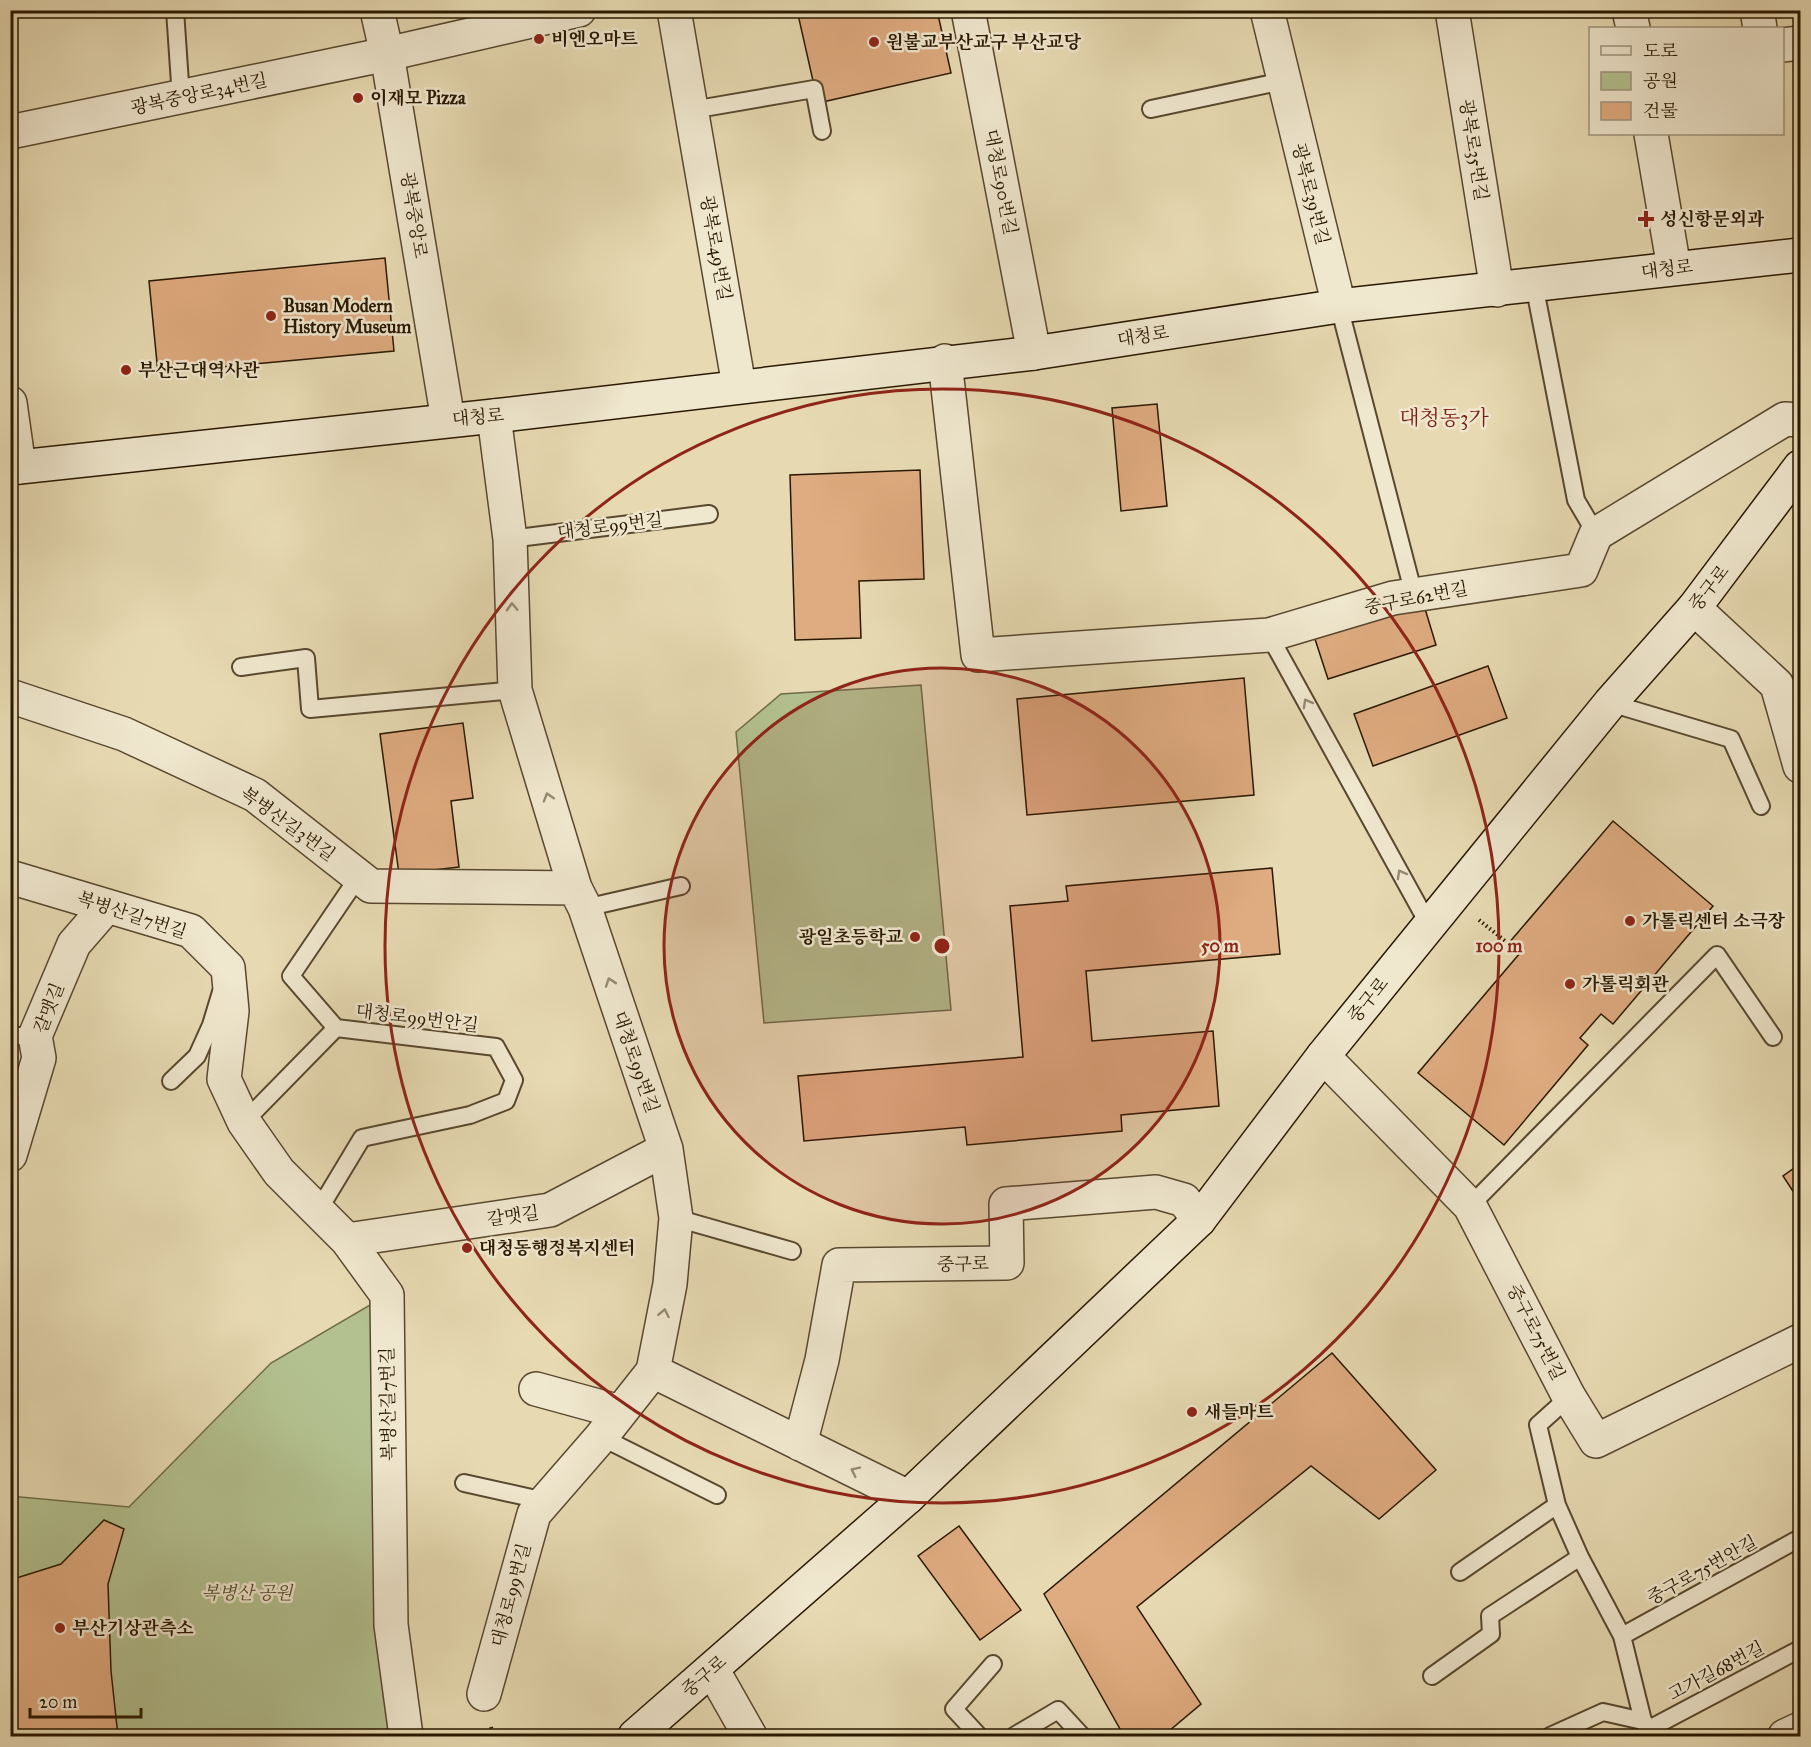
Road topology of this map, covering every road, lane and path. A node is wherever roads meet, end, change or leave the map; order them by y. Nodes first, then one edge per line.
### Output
1 (175, 10) edge
2 (377, 10) edge
3 (579, 10) edge
4 (674, 10) edge
5 (968, 10) edge
6 (1267, 10) edge
7 (1452, 10) edge
8 (1629, 10) edge
9 (1757, 10) edge
10 (1633, 27) edge
11 (1760, 27) edge
12 (1800, 43) edge
13 (1784, 45) edge
14 (387, 54) junction
15 (1283, 81) junction
16 (181, 98) junction
17 (1150, 109) dead end
18 (692, 110) junction
19 (822, 131) dead end
20 (10, 132) edge
21 (1651, 135) edge
22 (1800, 255) edge
23 (1674, 268) junction
24 (1534, 284) junction
25 (1497, 290) junction
26 (1340, 306) junction
27 (1034, 353) junction
28 (945, 361) junction
29 (739, 386) junction
30 (10, 404) edge
31 (494, 416) junction
32 (448, 420) junction
33 (1800, 420) edge
34 (1800, 467) edge
35 (15, 468) edge
36 (709, 514) dead end
37 (1596, 534) junction
38 (510, 539) junction
39 (1414, 595) junction
40 (1694, 608) junction
41 (1269, 635) junction
42 (241, 667) dead end
43 (515, 690) junction
44 (10, 696) edge
45 (1610, 703) junction
46 (1800, 766) edge
47 (1761, 806) dead end
48 (359, 876) junction
49 (10, 877) edge
50 (681, 886) dead end
51 (1451, 897) junction
52 (580, 898) junction
53 (107, 906) junction
54 (1429, 925) junction
55 (1520, 953) dead end
56 (228, 968) junction
57 (336, 1028) junction
58 (23, 1036) edge
59 (1773, 1037) dead end
60 (1323, 1056) junction
61 (171, 1081) dead end
62 (244, 1122) junction
63 (666, 1149) junction
64 (10, 1155) edge
65 (1470, 1206) junction
66 (318, 1211) junction
67 (676, 1218) junction
68 (1199, 1220) junction
69 (347, 1240) junction
70 (792, 1251) dead end
71 (1800, 1341) edge
72 (653, 1371) junction
73 (537, 1389) dead end
74 (1569, 1397) junction
75 (610, 1425) junction
76 (800, 1444) junction
77 (464, 1483) dead end
78 (717, 1495) dead end
79 (908, 1497) junction
80 (545, 1501) junction
81 (1557, 1505) junction
82 (1800, 1538) edge
83 (1580, 1557) junction
84 (1460, 1572) dead end
85 (1622, 1636) junction
86 (1800, 1649) edge
87 (993, 1664) dead end
88 (712, 1669) junction
89 (1432, 1676) dead end
90 (484, 1694) dead end
91 (1649, 1729) edge
92 (1800, 1729) edge
93 (406, 1737) edge
94 (635, 1737) edge
95 (750, 1737) edge
96 (979, 1737) edge
97 (1014, 1737) edge
98 (1082, 1737) edge
99 (1550, 1737) edge
100 (1785, 1737) edge

1 - 16 lane
2 - 14 street, 광복중앙로
3 - 14 street, 광복중앙로34번길
4 - 18 street, 광복로49번길
5 - 27 street, 대청로90번길
6 - 15 street, 광복로39번길
7 - 25 street, 광복로35번길
8 - 10 street
9 - 11 street
12 - 13 street
14 - 16 street, 광복중앙로34번길
14 - 32 street, 광복중앙로
15 - 17 lane
15 - 26 street, 광복로39번길
16 - 20 street, 광복중앙로34번길
18 - 19 lane
18 - 29 street, 광복로49번길
21 - 23 street
22 - 23 street, 대청로
23 - 24 street, 대청로
24 - 25 street, 대청로
24 - 37 lane
25 - 26 street, 대청로
26 - 27 street, 대청로
26 - 39 lane
27 - 28 street, 대청로
28 - 29 street, 대청로
28 - 41 street, 중구로62번길
29 - 31 street, 대청로
30 - 35 street
31 - 32 street, 대청로
31 - 38 street, 대청로99번길
32 - 35 street, 대청로
33 - 37 street
34 - 40 street, 중구로
36 - 38 lane, 대청로99번길
37 - 39 street, 중구로62번길
43 -> 38 street, 대청로99번길
39 - 41 street, 중구로62번길
40 - 45 street, 중구로
40 - 46 street
54 -> 41 lane
42 - 43 lane
52 -> 43 street, 대청로99번길
44 - 48 street, 복병산길3번길
45 - 47 lane
45 - 51 street, 중구로
48 - 52 street, 복병산길3번길
48 - 57 lane, 대청로99번안길
49 - 53 street, 복병산길7번길
50 - 52 lane
51 - 54 street, 중구로
51 - 55 path
63 -> 52 street, 대청로99번길
53 - 56 street, 복병산길7번길
53 - 58 street, 갈맷길
54 - 60 street, 중구로
56 - 61 lane
56 - 62 street, 복병산길7번길
57 - 62 lane
57 - 66 lane, 대청로99번안길
58 - 64 street, 갈맷길
59 - 65 lane
60 - 65 street, 중구로75번길
60 - 68 street, 중구로
62 - 66 street, 복병산길7번길
63 - 67 street, 대청로99번길
63 - 69 street, 갈맷길
65 - 74 street, 중구로75번길
66 - 69 street, 복병산길7번길
67 - 70 lane
72 -> 67 street, 대청로99번길
68 - 76 street, 중구로
68 - 79 street, 중구로
69 - 93 street, 복병산길7번길
71 - 74 street, 중구로75번길
72 - 75 street, 대청로99번길
72 - 76 street
73 - 75 street
74 - 81 lane
75 - 78 lane
75 - 80 street, 대청로99번길
79 -> 76 street
77 - 80 lane
79 - 88 street, 중구로
80 - 90 street, 대청로99번길
81 - 83 lane
81 - 84 lane
82 - 85 lane, 중구로75번안길
83 - 85 lane
83 - 89 lane
85 - 91 lane
86 - 91 lane, 고가길68번길
87 - 96 lane
88 - 94 street, 중구로
88 - 95 street
91 - 99 lane
92 - 100 street
97 - 98 lane

